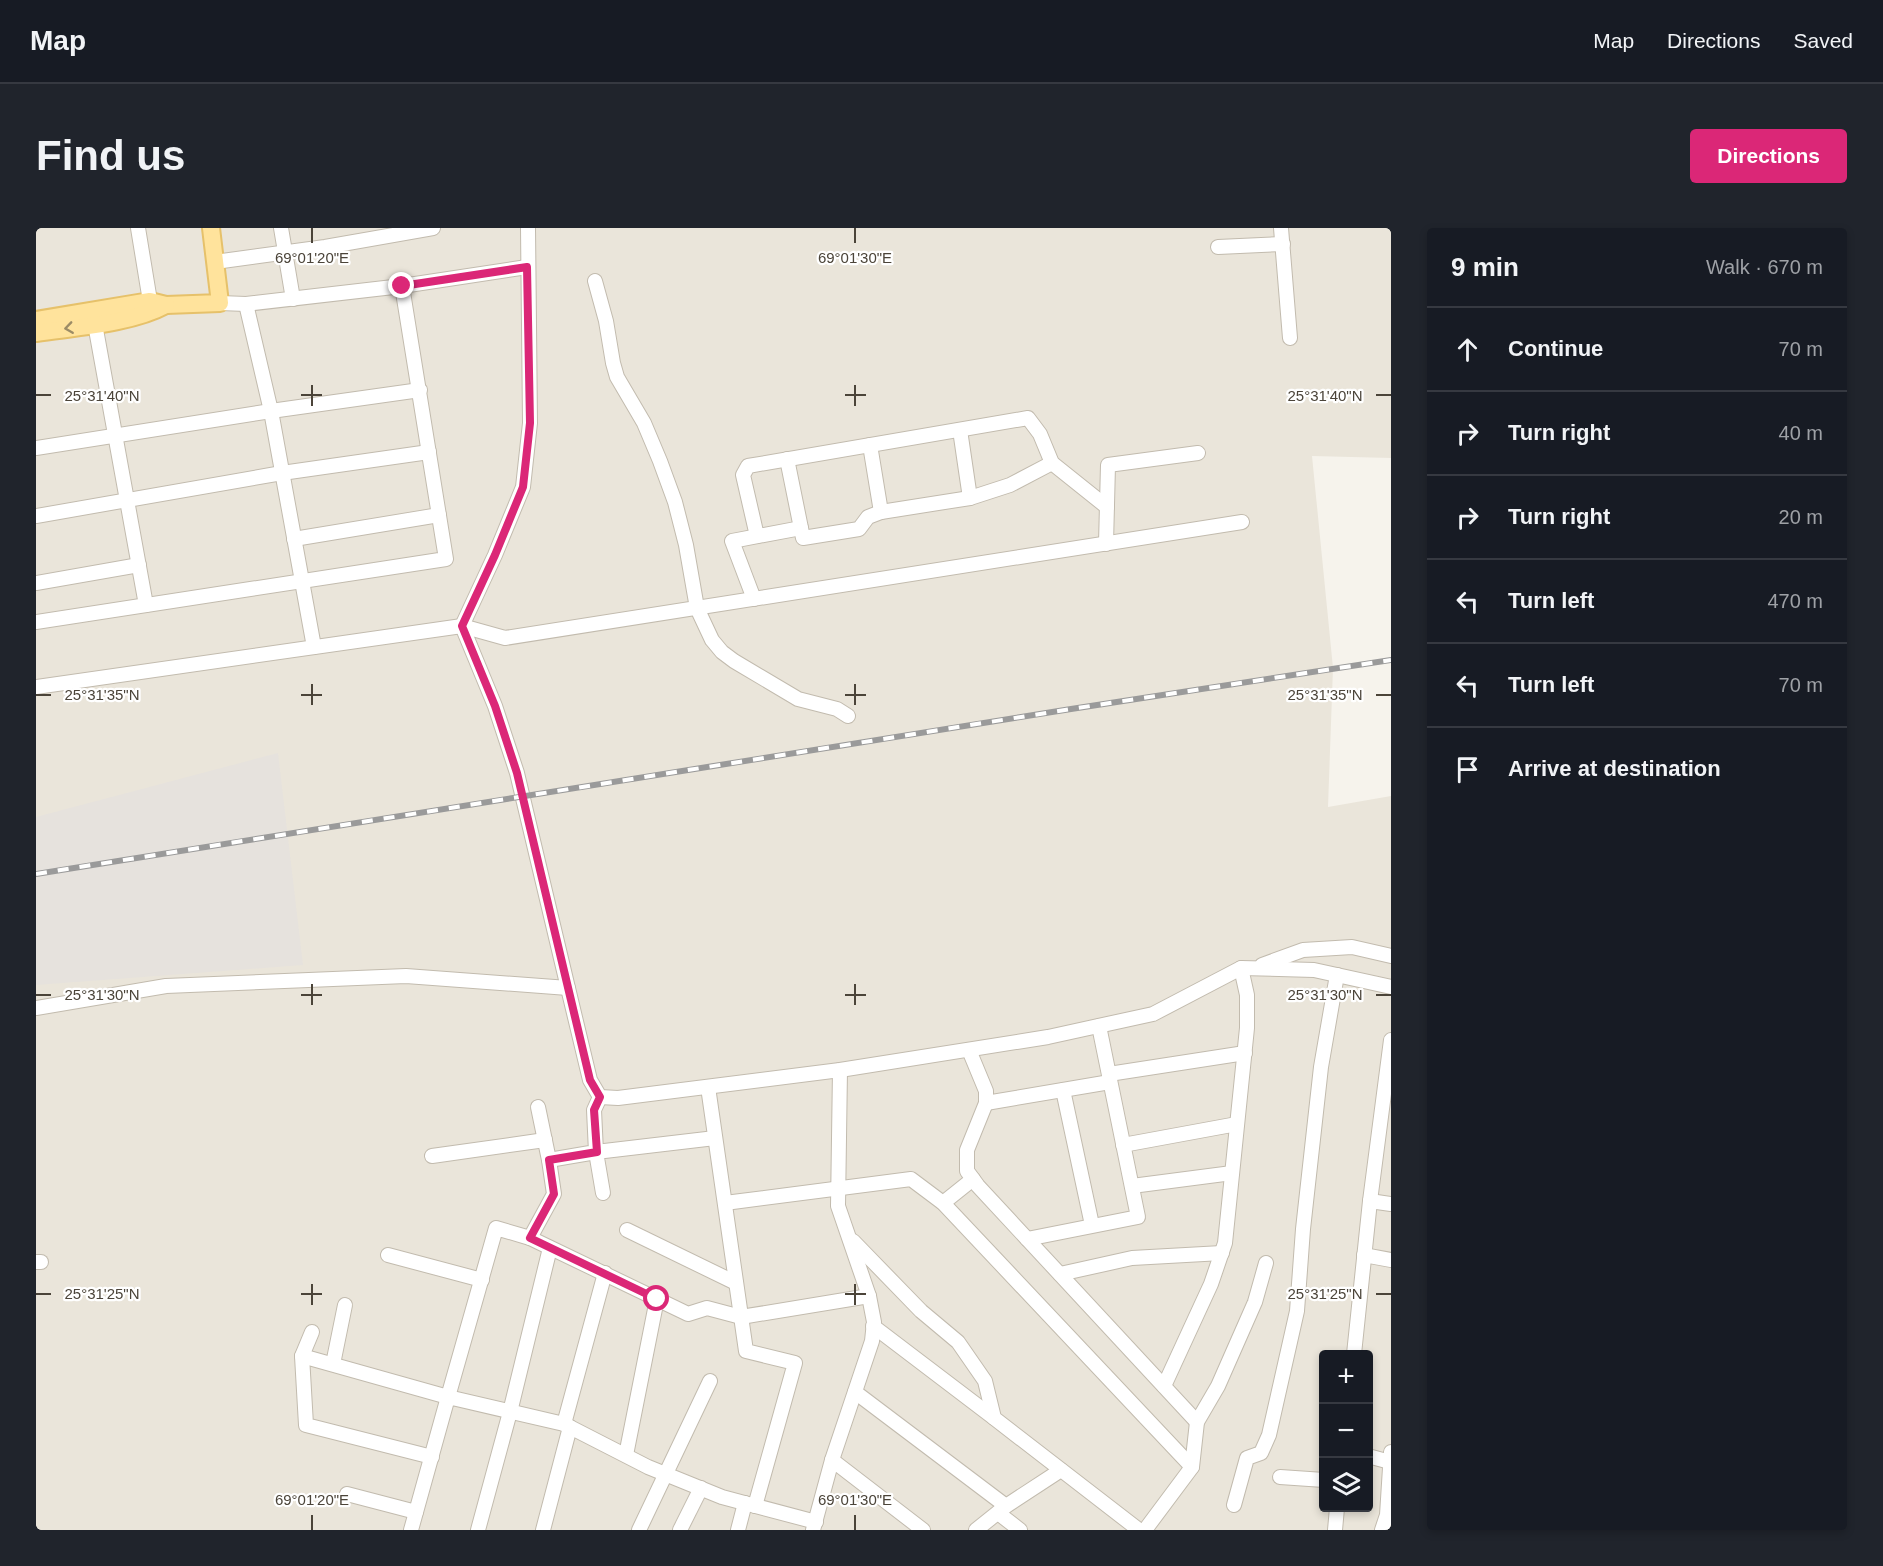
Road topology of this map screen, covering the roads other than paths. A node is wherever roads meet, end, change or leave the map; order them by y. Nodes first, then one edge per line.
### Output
1 (138, 228) edge
2 (211, 228) edge
3 (281, 228) edge
4 (434, 228) edge
5 (528, 228) edge
6 (1281, 228) edge
7 (1283, 244) junction
8 (1218, 247) dead end
9 (286, 252) junction
10 (215, 262) junction
11 (527, 267) junction
12 (595, 281) dead end
13 (402, 286) junction
14 (293, 299) junction
15 (158, 303) junction
16 (220, 303) junction
17 (246, 304) junction
18 (36, 320) edge
19 (95, 324) junction
20 (36, 333) edge
21 (1290, 338) dead end
22 (420, 390) junction
23 (271, 411) junction
24 (960, 430) junction
25 (116, 436) junction
26 (870, 446) junction
27 (36, 448) edge
28 (429, 452) junction
29 (1198, 453) dead end
30 (787, 459) junction
31 (1052, 463) junction
32 (282, 474) junction
33 (970, 498) junction
34 (127, 500) junction
35 (1107, 507) junction
36 (881, 512) junction
37 (439, 515) junction
38 (36, 516) edge
39 (1242, 522) dead end
40 (801, 528) junction
41 (757, 536) junction
42 (294, 539) junction
43 (1106, 544) junction
44 (139, 565) junction
45 (302, 580) junction
46 (36, 583) edge
47 (754, 599) junction
48 (146, 605) junction
49 (698, 608) junction
50 (36, 622) edge
51 (462, 626) junction
52 (314, 647) junction
53 (36, 687) edge
54 (848, 716) dead end
55 (1391, 956) edge
56 (1248, 967) junction
57 (1338, 975) junction
58 (1391, 987) edge
59 (568, 988) junction
60 (36, 1008) edge
61 (1099, 1026) junction
62 (1391, 1040) edge
63 (969, 1050) junction
64 (1245, 1053) junction
65 (840, 1070) junction
66 (1109, 1078) junction
67 (708, 1087) junction
68 (1063, 1090) junction
69 (600, 1097) junction
70 (986, 1103) junction
71 (538, 1107) dead end
72 (1237, 1124) junction
73 (716, 1138) junction
74 (545, 1140) junction
75 (1124, 1145) junction
76 (597, 1152) junction
77 (432, 1156) dead end
78 (549, 1160) junction
79 (1232, 1173) junction
80 (973, 1179) junction
81 (1132, 1186) junction
82 (838, 1188) junction
83 (603, 1193) dead end
84 (1370, 1201) junction
85 (725, 1203) junction
86 (943, 1203) junction
87 (1391, 1204) edge
88 (1092, 1225) junction
89 (627, 1230) dead end
90 (849, 1237) junction
91 (530, 1238) junction
92 (1027, 1239) junction
93 (550, 1248) junction
94 (1222, 1253) junction
95 (1364, 1255) junction
96 (387, 1256) dead end
97 (1391, 1260) edge
98 (1266, 1263) dead end
99 (605, 1273) junction
100 (1060, 1274) junction
101 (482, 1280) junction
102 (736, 1283) junction
103 (869, 1296) junction
104 (657, 1299) junction
105 (345, 1305) dead end
106 (741, 1317) junction
107 (873, 1326) junction
108 (312, 1332) dead end
109 (1354, 1350) edge
110 (302, 1356) junction
111 (333, 1364) junction
112 (710, 1381) dead end
113 (1164, 1386) junction
114 (855, 1392) junction
115 (448, 1397) junction
116 (510, 1412) junction
117 (994, 1418) junction
118 (1197, 1422) junction
119 (567, 1426) junction
120 (1391, 1452) edge
121 (626, 1455) junction
122 (432, 1457) junction
123 (1372, 1458) edge
124 (832, 1460) junction
125 (1192, 1467) junction
126 (1390, 1467) edge
127 (1061, 1470) junction
128 (666, 1474) junction
129 (1280, 1477) dead end
130 (1319, 1480) edge
131 (701, 1488) junction
132 (347, 1494) dead end
133 (750, 1504) junction
134 (1234, 1505) dead end
135 (1002, 1509) junction
136 (416, 1512) junction
137 (1337, 1512) edge
138 (815, 1526) edge
139 (411, 1530) edge
140 (477, 1530) edge
141 (543, 1530) edge
142 (639, 1530) edge
143 (680, 1530) edge
144 (738, 1530) edge
145 (923, 1530) edge
146 (976, 1530) edge
147 (1020, 1530) edge
148 (1140, 1530) edge
149 (1145, 1530) edge
150 (1335, 1530) edge
151 (1382, 1530) edge

1 - 15 street
2 - 10 main road
3 - 9 street
4 - 9 street
5 - 11 street
6 - 7 street
7 - 8 street
7 - 21 street
9 - 10 street
9 - 14 street
10 - 16 main road
11 - 13 street
11 - 51 street
12 - 49 street
13 - 14 street
13 - 22 street
14 - 17 street
15 - 16 main road
15 - 18 main road
15 - 19 main road
16 - 17 street
17 - 23 street
19 -> 20 main road
19 - 25 street
22 - 23 street
22 - 28 street
23 - 25 street
23 - 32 street
24 - 26 street
24 - 31 street
24 - 33 street
25 - 27 street
25 - 34 street
26 - 30 street
26 - 36 street
28 - 32 street
28 - 37 street
29 - 35 street
30 - 40 street
30 - 41 street
31 - 33 street
31 - 35 street
32 - 34 street
32 - 42 street
33 - 36 street
34 - 38 street
34 - 44 street
35 - 43 street
36 - 40 street
37 - 42 street
37 - 45 street
39 - 43 street
40 - 41 street
41 - 47 street
42 - 45 street
43 - 47 street
44 - 46 street
44 - 48 street
45 - 48 street
45 - 52 street
47 - 49 street
48 - 50 street
49 - 51 street
49 - 54 street
51 - 52 street
51 - 59 street
52 - 53 street
55 - 56 street
56 - 57 street
56 - 61 street
56 - 64 street
57 - 58 street
57 - 134 street
59 - 60 street
59 - 69 street
61 - 63 street
61 - 66 street
62 - 84 street
63 - 65 street
63 - 70 street
64 - 66 street
64 - 72 street
65 - 67 street
65 - 82 street
66 - 68 street
66 - 75 street
67 - 69 street
67 - 73 street
68 - 70 street
68 - 88 street
69 - 76 street
70 - 80 street
71 - 74 street
72 - 75 street
72 - 79 street
73 - 76 street
73 - 85 street
74 - 77 street
74 - 78 street
75 - 81 street
76 - 78 street
76 - 83 street
78 - 91 street
79 - 81 street
79 - 94 street
80 - 86 street
80 - 92 street
81 - 88 street
82 - 85 street
82 - 86 street
82 - 90 street
84 - 87 street
84 - 95 street
85 - 102 street
86 - 125 street
88 - 92 street
89 - 102 street
90 - 103 street
90 - 117 street
91 - 93 street
91 - 101 street
92 - 100 street
93 - 99 street
93 - 116 street
94 - 100 street
94 - 113 street
95 - 97 street
95 - 109 street
96 - 101 street
98 - 118 street
99 - 104 street
99 - 119 street
100 - 113 street
101 - 115 street
102 - 106 street
103 - 106 street
103 - 107 street
104 - 106 street
104 - 121 street
105 - 111 street
106 - 133 street
107 - 114 street
107 - 117 street
108 - 110 street
110 - 111 street
110 - 122 street
111 - 115 street
112 - 128 street
113 - 118 street
114 - 124 street
114 - 135 street
115 - 116 street
115 - 122 street
116 - 119 street
116 - 140 street
117 - 127 street
118 - 125 street
119 - 121 street
119 - 141 street
120 - 126 street
121 - 128 street
122 - 136 street
123 - 126 street
124 - 138 street
124 - 145 street
125 - 149 street
126 - 151 street
127 - 135 street
127 - 148 street
128 - 131 street
128 - 142 street
129 - 130 street
131 - 133 street
131 - 143 street
132 - 136 street
133 - 138 street
133 - 144 street
135 - 146 street
135 - 147 street
136 - 139 street
137 - 150 street

